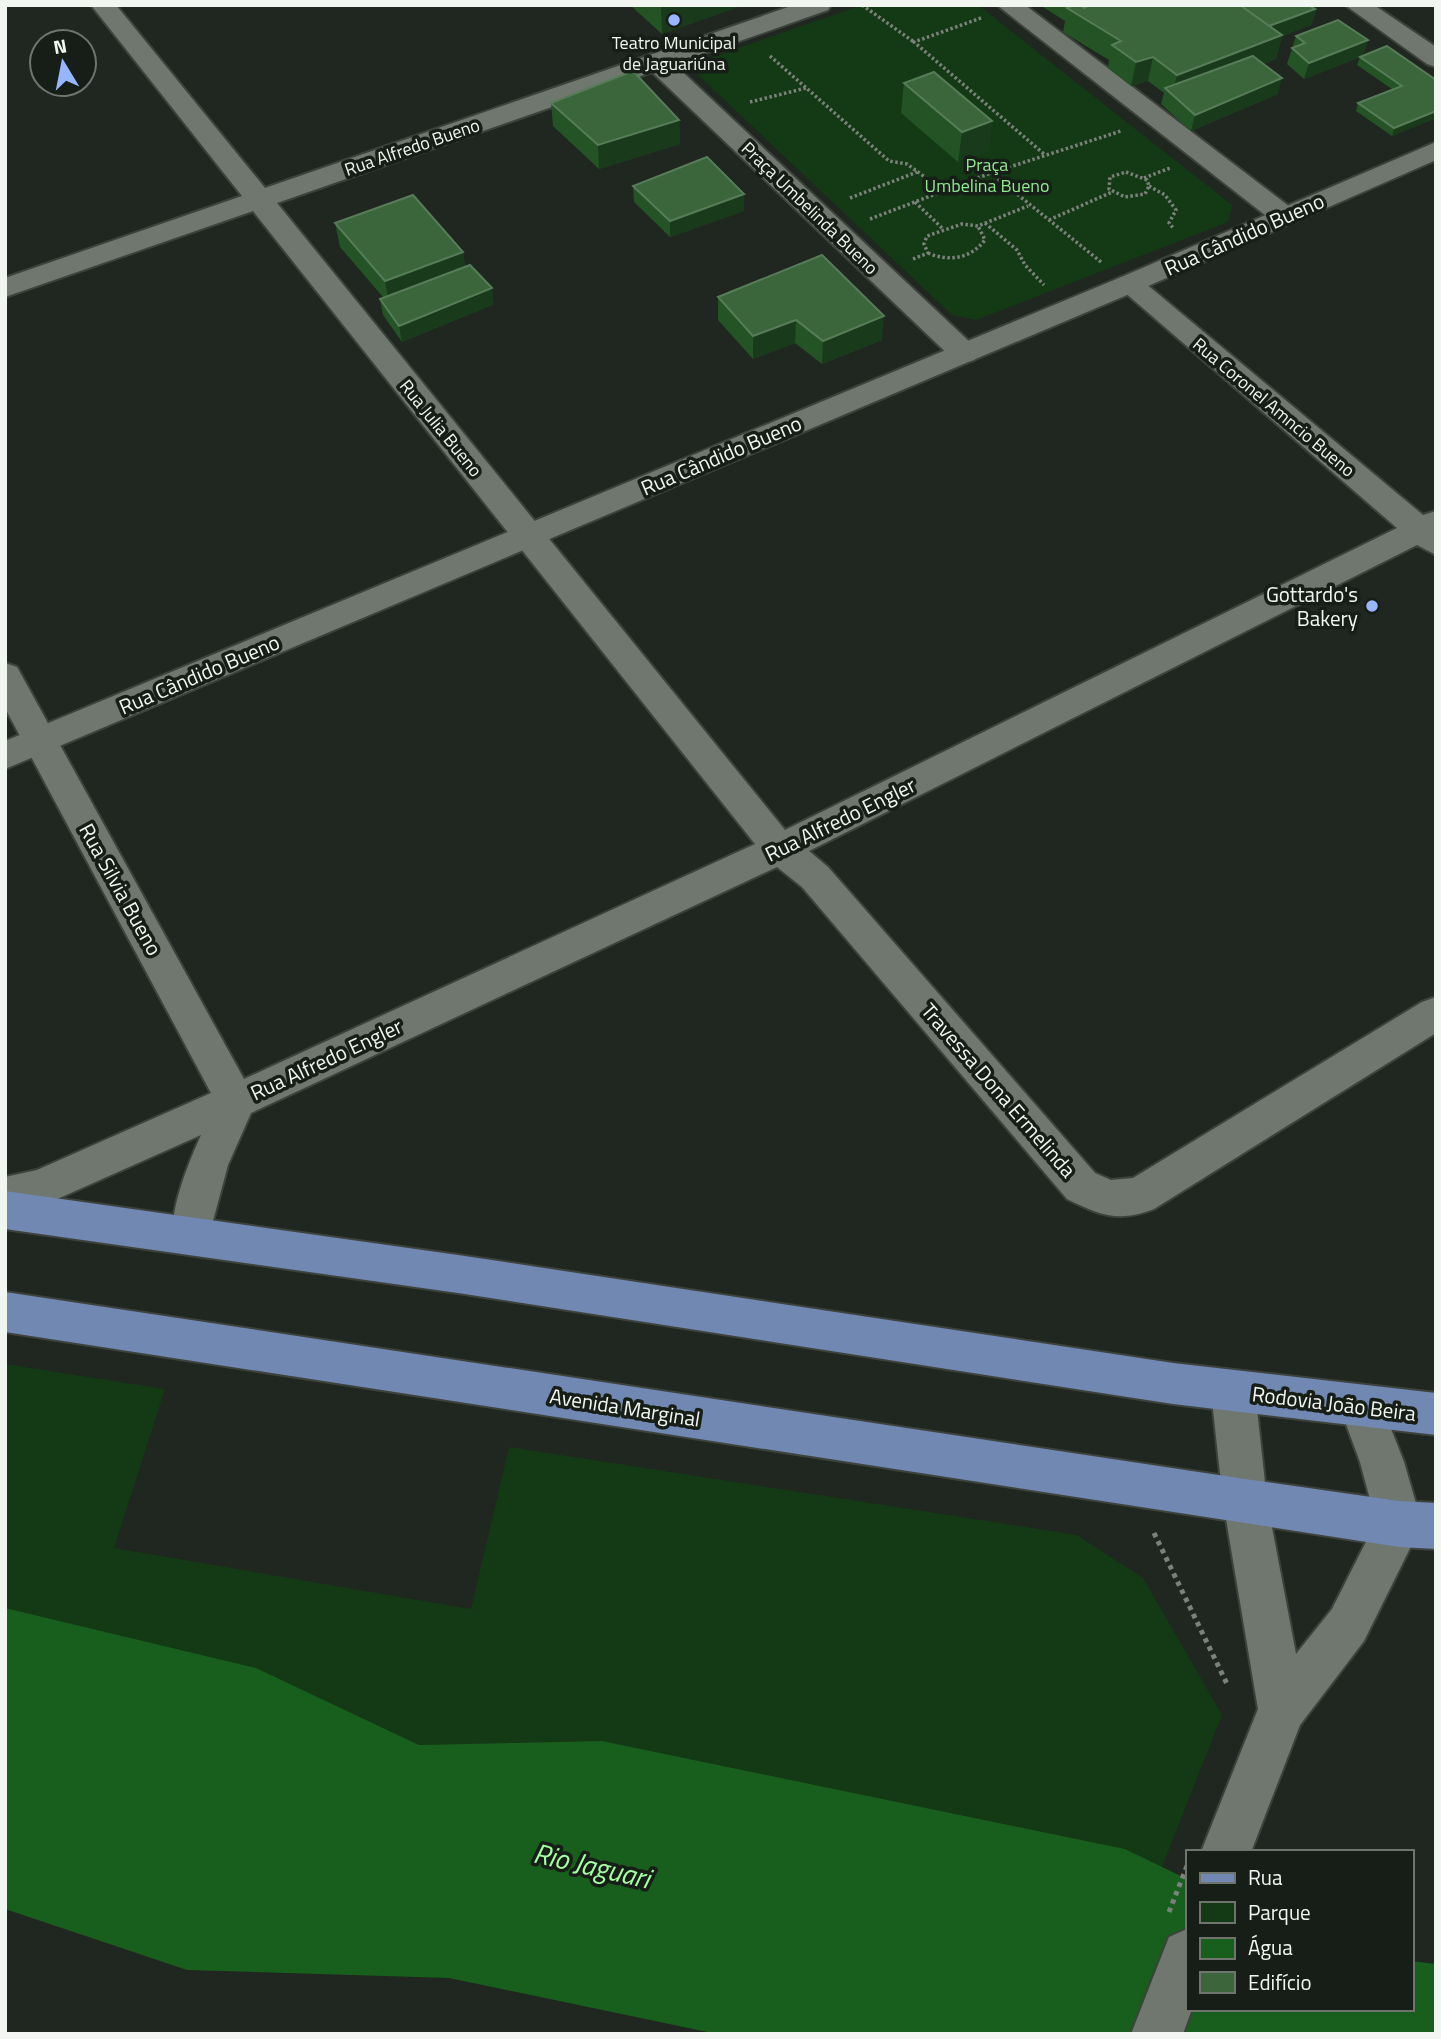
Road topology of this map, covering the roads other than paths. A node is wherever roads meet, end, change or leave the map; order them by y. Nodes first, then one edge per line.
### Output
1 (103, 5) edge
2 (1357, 5) edge
3 (812, 6) edge
4 (1011, 6) edge
5 (1436, 59) edge
6 (657, 62) junction
7 (1436, 150) edge
8 (259, 200) junction
9 (1284, 216) junction
10 (1129, 284) junction
11 (5, 288) edge
12 (964, 353) junction
13 (1430, 532) edge
14 (528, 536) junction
15 (5, 676) edge
16 (40, 741) junction
17 (5, 755) edge
18 (780, 849) junction
19 (1436, 1013) edge
20 (236, 1101) junction
21 (5, 1195) edge
22 (5, 1210) edge
23 (191, 1234) junction
24 (5, 1312) edge
25 (1233, 1391) junction
26 (1362, 1408) junction
27 (1436, 1414) edge
28 (1245, 1501) junction
29 (1417, 1525) edge
30 (1282, 1709) junction
31 (1232, 1838) edge
32 (1186, 1958) edge
33 (1157, 2034) edge

1 - 8 street, Rua Julia Bueno
2 - 5 street
3 - 6 street, Rua Alfredo Bueno
4 - 9 street
6 - 8 street, Rua Alfredo Bueno
6 - 12 street, Praça Umbelinda Bueno
7 - 9 street, Rua Cândido Bueno
8 - 11 street, Rua Alfredo Bueno
8 - 14 street, Rua Julia Bueno
9 - 10 street, Rua Cândido Bueno
10 - 12 street, Rua Cândido Bueno
10 - 13 street, Rua Coronel Amncio Bueno
12 - 14 street, Rua Cândido Bueno
13 - 18 street, Rua Alfredo Engler
14 - 16 street, Rua Cândido Bueno
14 - 18 street, Rua Julia Bueno
15 - 16 street, Rua Silvia Bueno
16 - 17 street, Rua Cândido Bueno
16 - 20 street, Rua Silvia Bueno
18 - 19 street, Travessa Dona Ermelinda
18 - 20 street, Rua Alfredo Engler
20 - 21 street, Rua Alfredo Engler
20 - 23 street
22 - 23 main road
23 - 25 main road
24 - 28 main road, Avenida Marginal
25 - 26 main road, Rodovia João Beira
25 - 28 street
26 - 27 main road, Rodovia João Beira
26 - 29 street
28 - 29 main road
28 - 30 street
29 - 30 street
30 - 31 street
32 - 33 street

